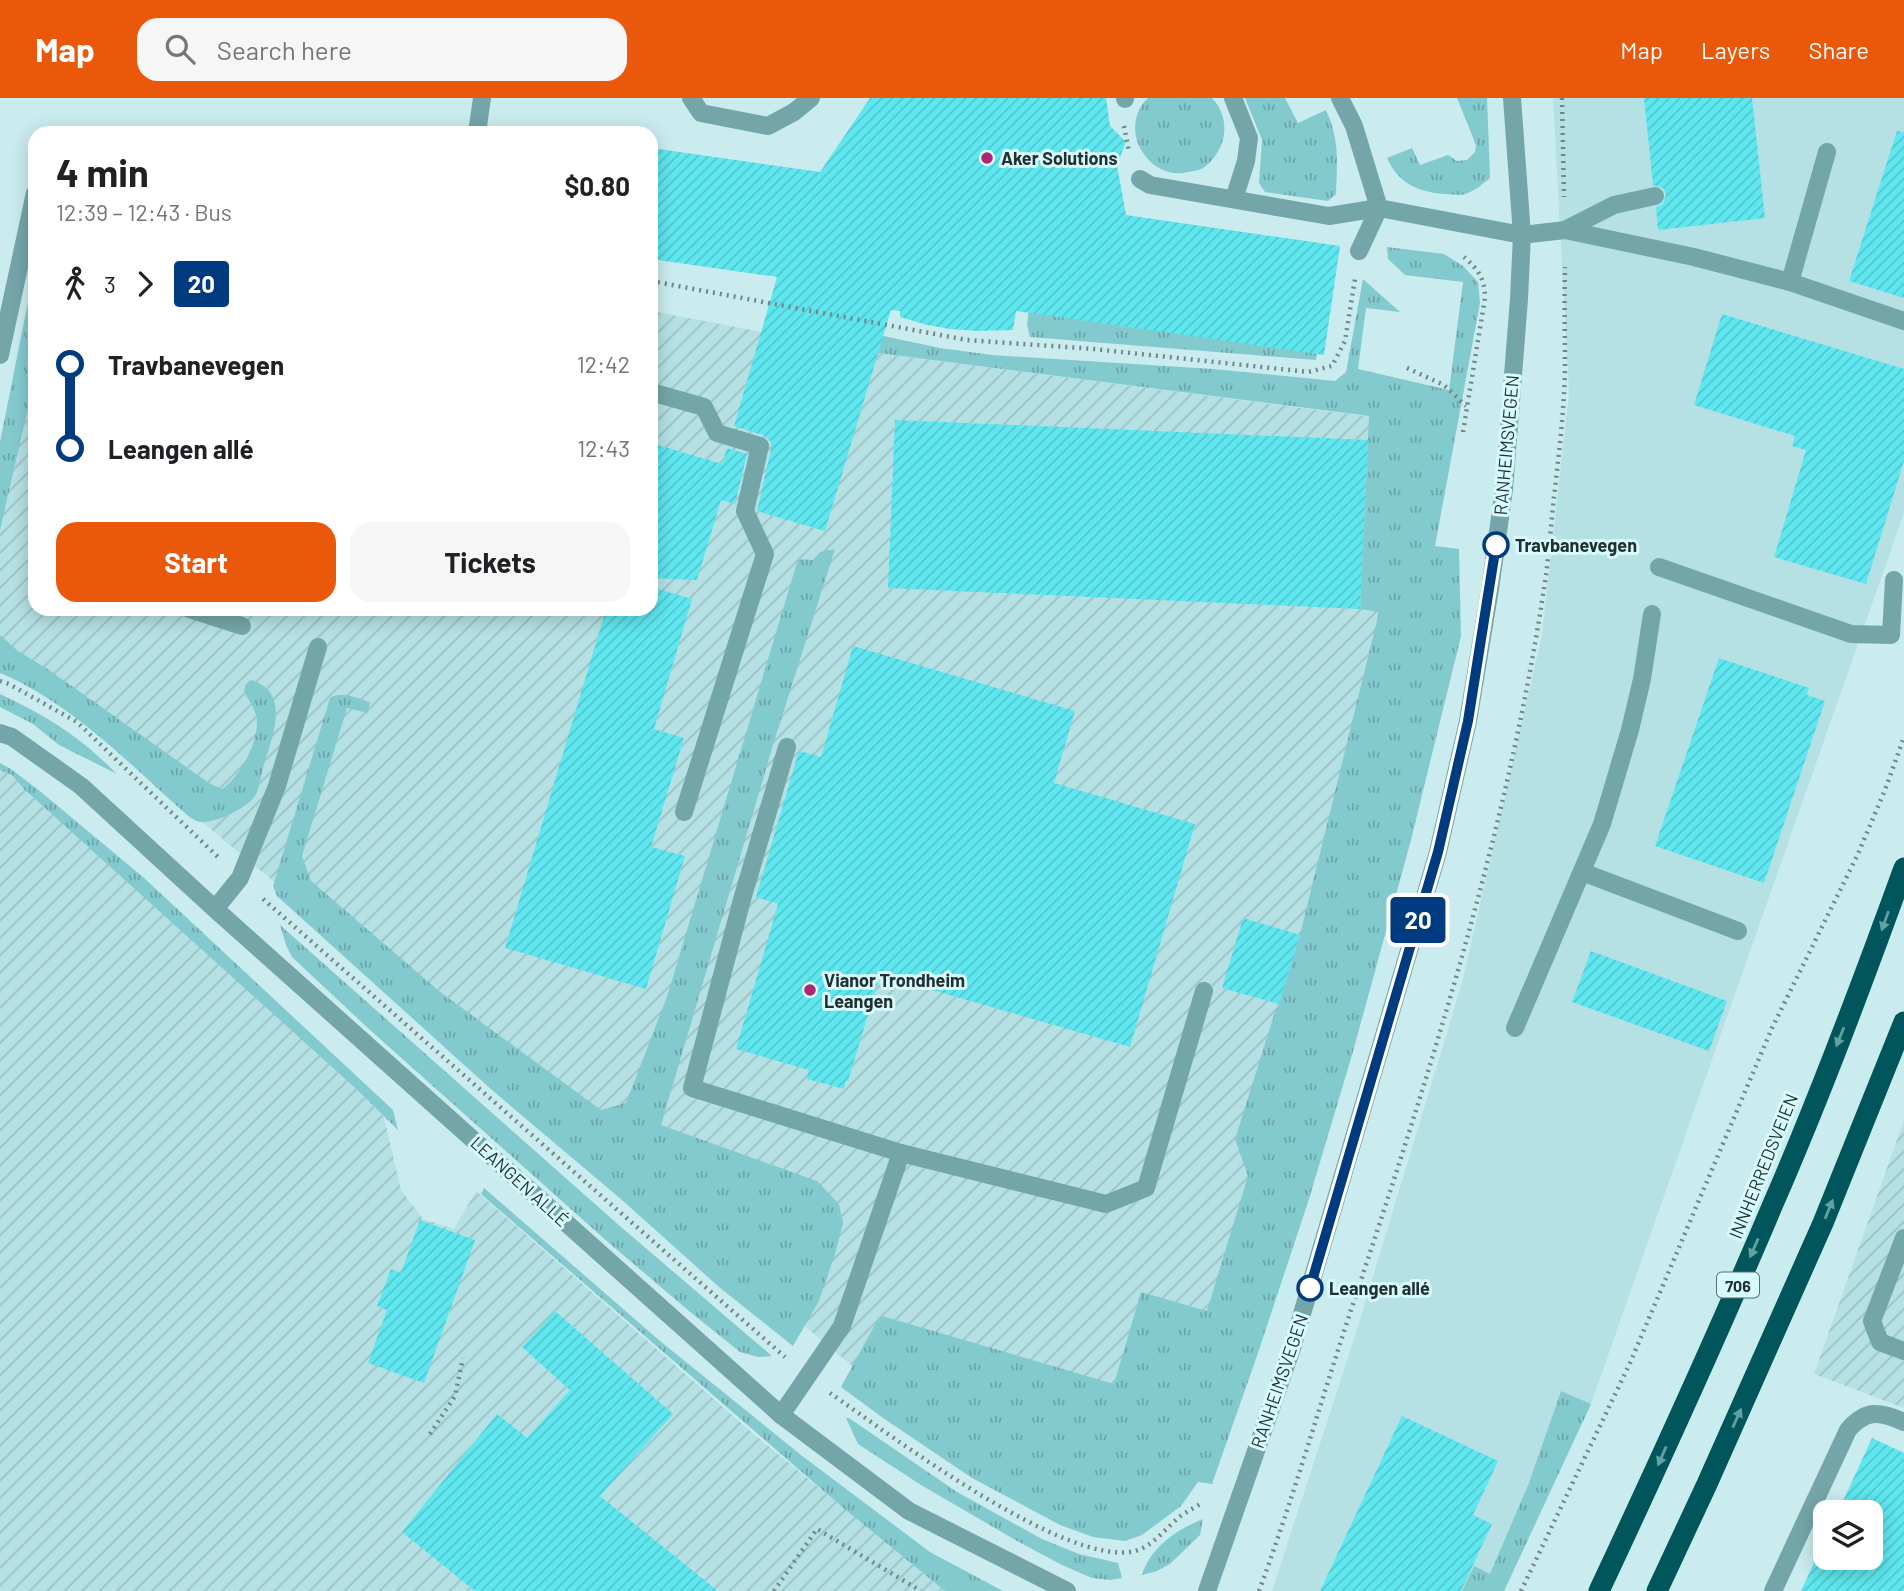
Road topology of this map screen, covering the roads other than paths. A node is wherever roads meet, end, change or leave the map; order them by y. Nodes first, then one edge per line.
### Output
1 (482, 98) edge
2 (691, 98) edge
3 (811, 98) edge
4 (1233, 98) edge
5 (1340, 98) edge
6 (1513, 98) edge
7 (478, 126) edge
8 (1827, 152) dead end
9 (1140, 179) road end
10 (1655, 196) dead end
11 (1234, 199) junction
12 (1379, 208) junction
13 (28, 228) edge
14 (1565, 230) junction
15 (1522, 235) junction
16 (1359, 251) road end
17 (1790, 282) junction
18 (1904, 321) edge
19 (0, 355) edge
20 (658, 395) edge
21 (1659, 567) dead end
22 (1894, 580) dead end
23 (1652, 614) dead end
24 (211, 616) edge
25 (242, 626) dead end
26 (318, 647) dead end
27 (0, 733) edge
28 (787, 747) dead end
29 (684, 812) dead end
30 (1904, 868) edge
31 (1582, 872) junction
32 (215, 909) junction
33 (1738, 931) dead end
34 (1204, 991) dead end
35 (1904, 1022) edge
36 (1515, 1027) dead end
37 (901, 1153) junction
38 (1904, 1238) edge
39 (1904, 1351) edge
40 (781, 1415) junction
41 (1904, 1422) edge
42 (1067, 1591) edge
43 (1208, 1591) edge
44 (1599, 1591) edge
45 (1657, 1591) edge
46 (1773, 1591) edge

1 - 7 street
2 - 3 street
4 - 11 street
5 - 12 street
6 - 15 street, RANHEIMSVEGEN
8 - 17 street
9 - 11 street
10 - 14 street
11 - 12 street
12 - 15 street
12 - 16 street
13 - 19 street
14 - 15 street
14 - 17 street
15 - 43 street, RANHEIMSVEGEN
17 - 18 street
20 - 29 street
21 - 22 street
23 - 31 street
24 - 25 street
26 - 32 street
27 - 32 street, LEANGEN ALLÉ
28 - 37 street
30 -> 44 highway, INNHERREDSVEIEN / 706
31 - 33 street
31 - 36 street
32 - 40 street, LEANGEN ALLÉ
34 - 37 street
45 -> 35 highway
37 - 40 street
38 - 39 street
40 - 42 street, LEANGEN ALLÉ
41 - 46 street

